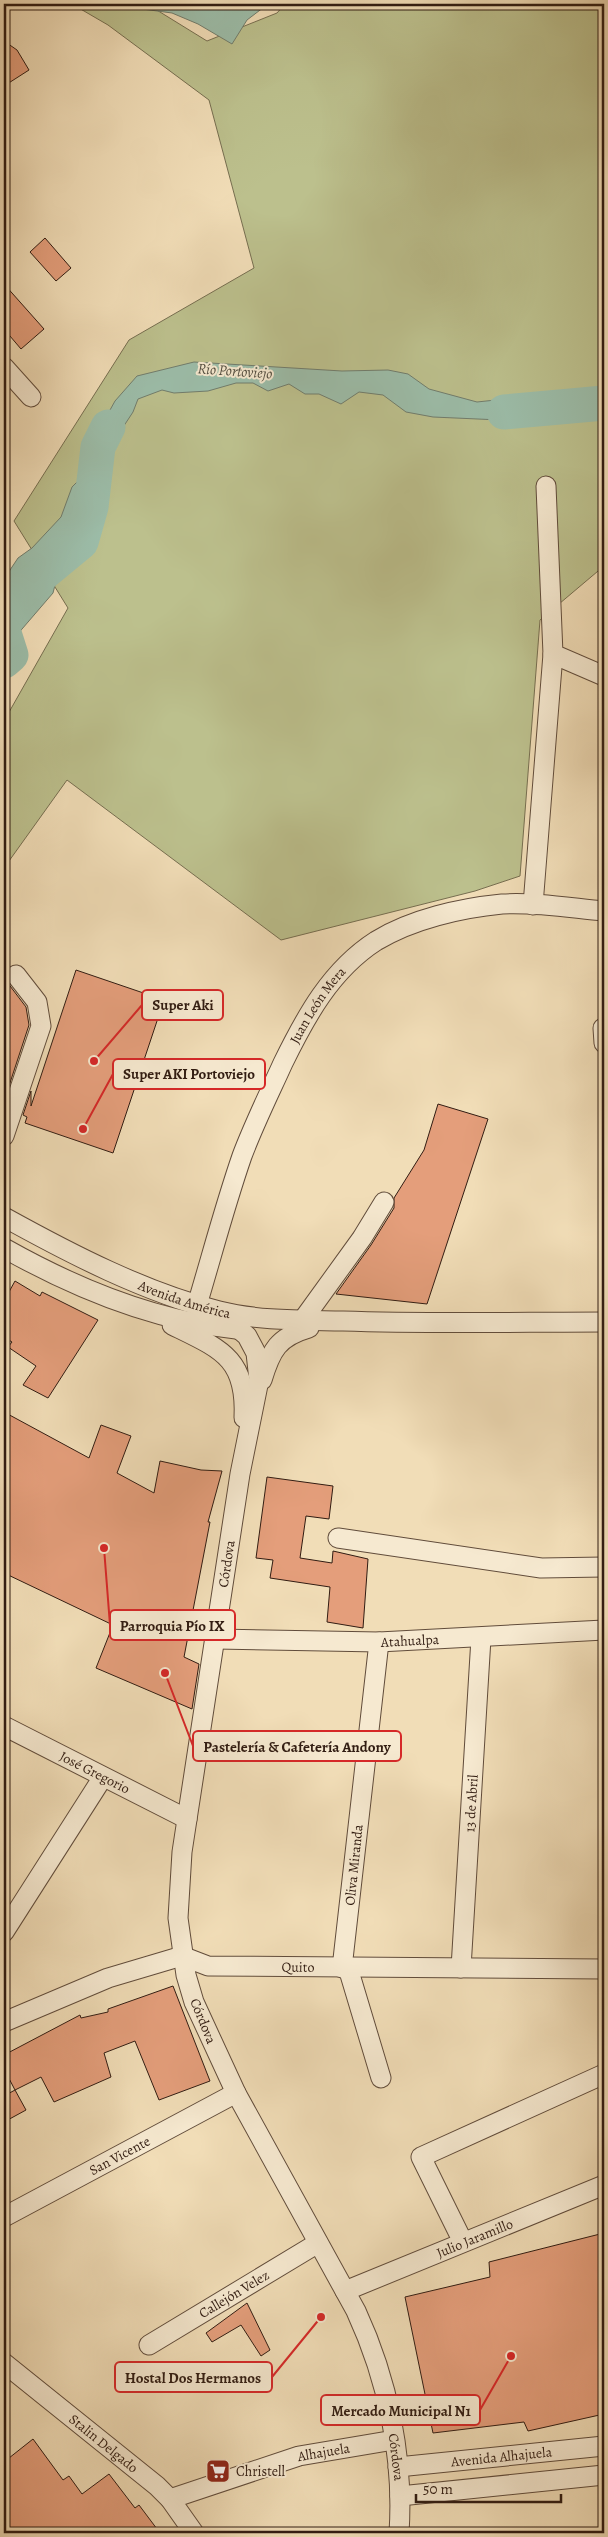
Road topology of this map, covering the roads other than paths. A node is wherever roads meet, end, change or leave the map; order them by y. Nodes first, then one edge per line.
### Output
1 (4, 368) edge
2 (31, 397) dead end
3 (546, 486) dead end
4 (553, 654) junction
5 (604, 676) edge
6 (534, 905) junction
7 (604, 911) edge
8 (16, 975) dead end
9 (4, 1136) edge
10 (384, 1202) dead end
11 (4, 1217) edge
12 (4, 1248) edge
13 (125, 1303) junction
14 (197, 1305) junction
15 (604, 1322) edge
16 (305, 1324) junction
17 (240, 1330) junction
18 (253, 1415) junction
19 (240, 1474) junction
20 (338, 1538) dead end
21 (604, 1567) edge
22 (604, 1630) edge
23 (481, 1638) junction
24 (216, 1639) junction
25 (379, 1642) junction
26 (4, 1726) edge
27 (103, 1777) junction
28 (187, 1819) junction
29 (4, 1932) edge
30 (179, 1936) junction
31 (182, 1956) junction
32 (208, 1966) junction
33 (345, 1968) junction
34 (461, 1968) junction
35 (604, 1969) edge
36 (186, 1975) junction
37 (4, 2022) edge
38 (604, 2074) edge
39 (380, 2078) dead end
40 (236, 2093) junction
41 (604, 2185) edge
42 (4, 2217) edge
43 (463, 2242) junction
44 (318, 2243) junction
45 (345, 2291) junction
46 (149, 2345) dead end
47 (4, 2363) edge
48 (394, 2440) junction
49 (604, 2446) edge
50 (398, 2466) junction
51 (604, 2475) edge
52 (400, 2496) junction
53 (170, 2499) junction
54 (194, 2533) edge
55 (399, 2533) edge

1 - 2 street
3 - 4 street
4 - 5 street
4 - 6 street
6 - 7 street, Juan León Mera
6 - 14 street, Juan León Mera
8 - 9 street
10 - 16 street
11 - 14 street, Avenida América
12 - 13 street, Avenida América
13 - 17 street, Avenida América
13 - 19 street, Córdova
14 - 16 street, Avenida América
14 - 17 street, Córdova
15 - 16 street, Avenida América
16 - 17 street, Avenida América
16 - 18 street
17 - 18 street, Córdova
18 - 19 street, Córdova
19 - 24 street, Córdova
20 - 21 street
22 - 23 street, Atahualpa
23 - 25 street, Atahualpa
23 - 34 street, 13 de Abril
24 - 25 street, Atahualpa
24 - 28 street, Córdova
25 - 33 street, Oliva Miranda
26 - 27 street, José Gregorio
27 - 28 street, José Gregorio
27 - 29 street
28 - 30 street, Córdova
30 - 31 street, Córdova
30 - 32 street
31 - 32 street, Quito
31 - 36 street, Córdova
31 - 37 street
32 - 33 street, Quito
32 - 36 street
33 - 34 street, Quito
33 - 39 street, Oliva Miranda
34 - 35 street, Quito
36 - 40 street, Córdova
38 - 43 street
40 - 42 street, San Vicente
40 - 44 street, Córdova
41 - 43 street, Julio Jaramillo
43 - 45 street, Julio Jaramillo
44 - 45 street, Córdova
44 - 46 street, Callejón Velez
45 - 48 street, Córdova
47 - 53 street, Stalin Delgado
48 - 50 street, Córdova
48 - 53 street, Alhajuela
49 - 50 street, Avenida Alhajuela
50 - 52 street, Córdova
51 - 52 street
52 - 55 street, Córdova
53 - 54 street, Stalin Delgado

